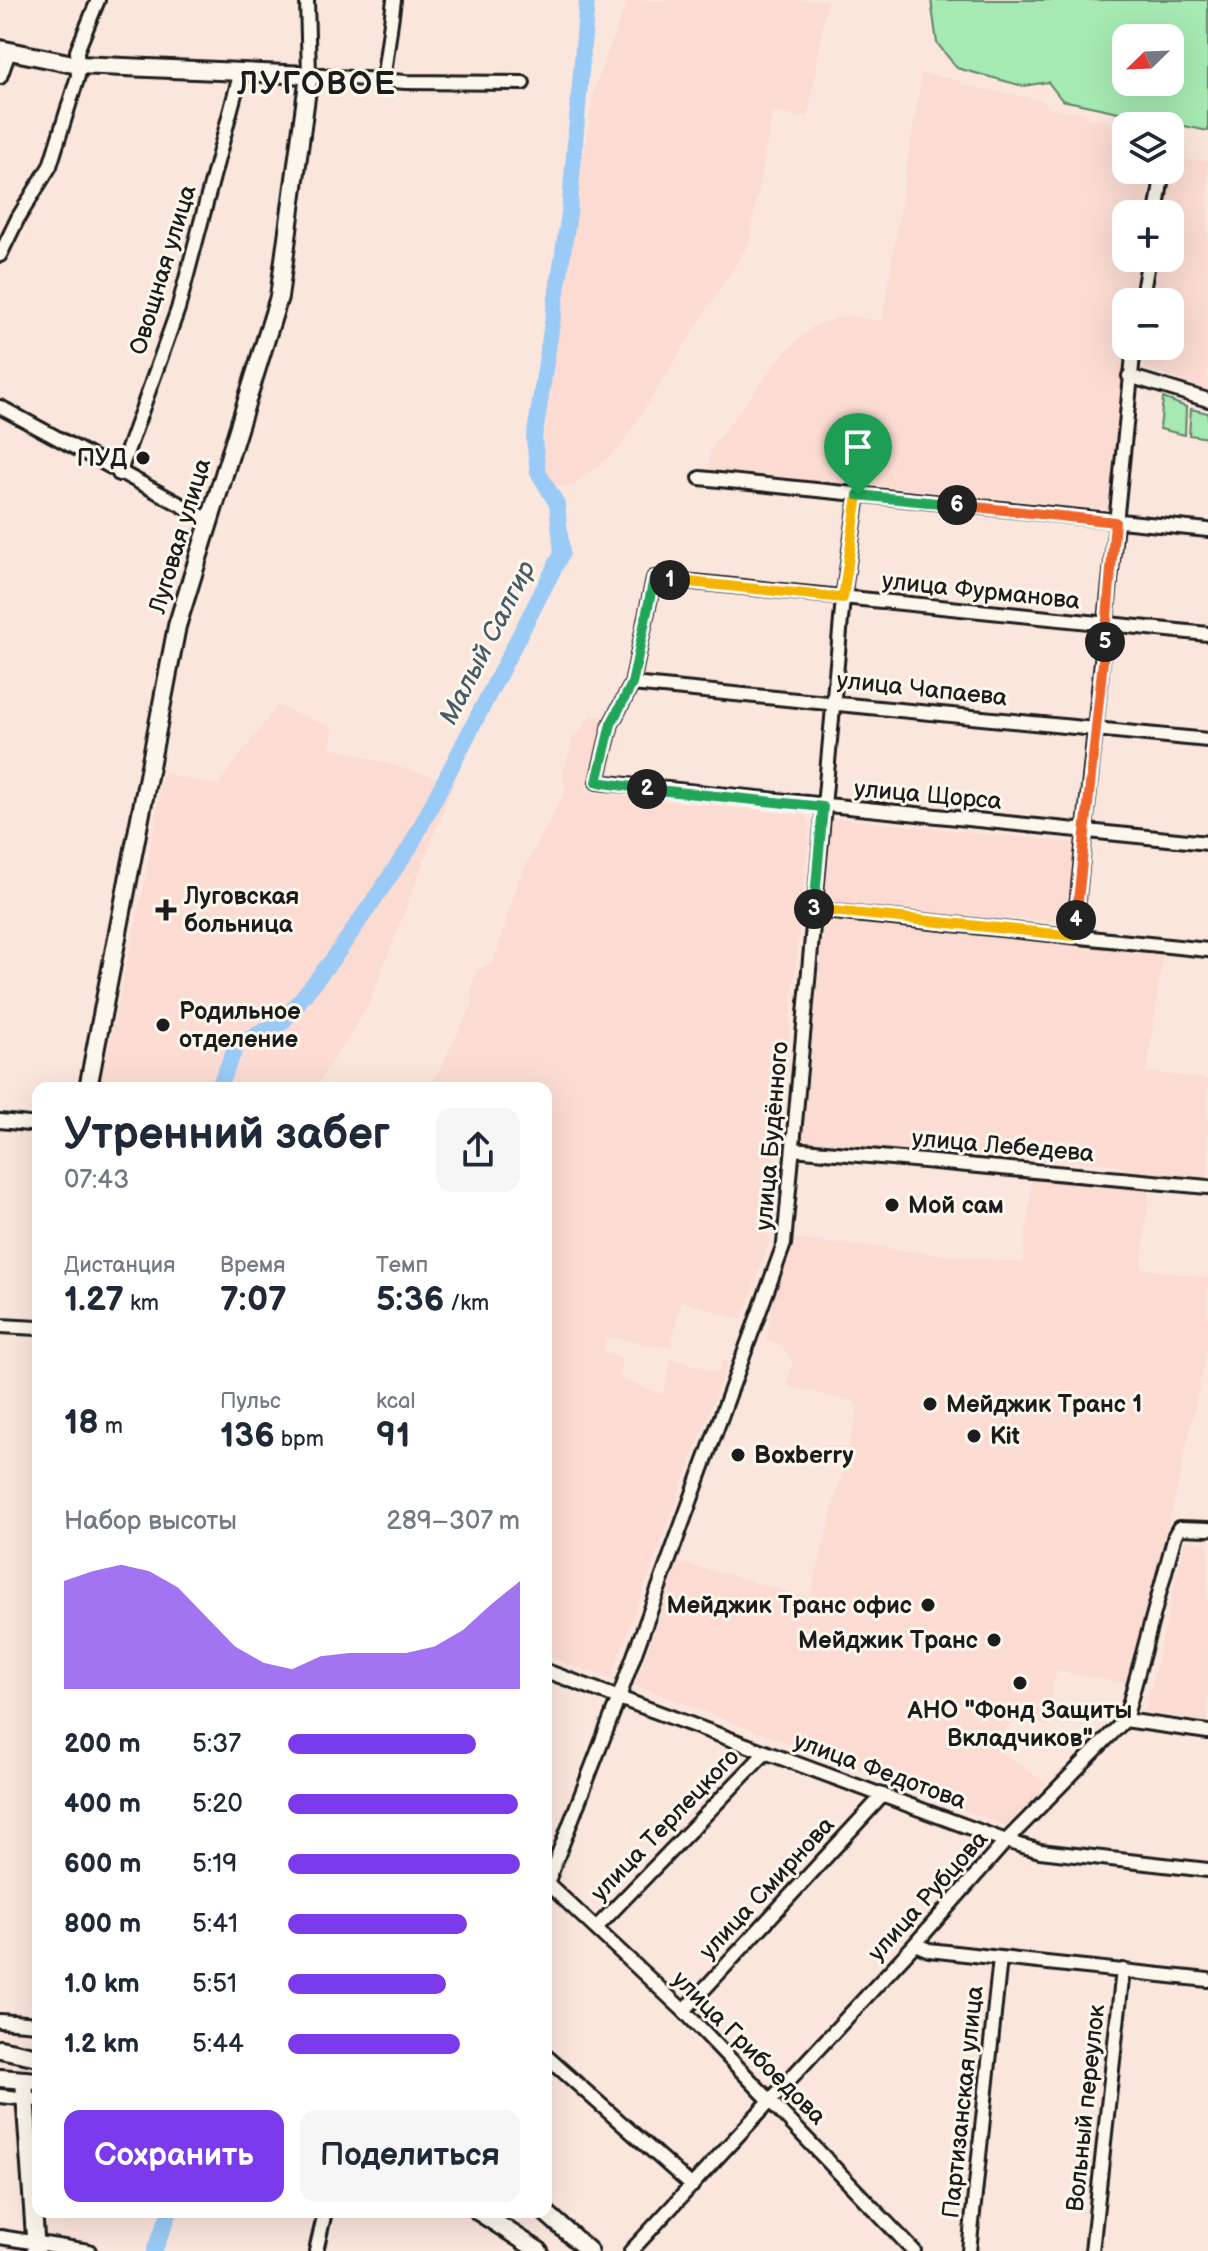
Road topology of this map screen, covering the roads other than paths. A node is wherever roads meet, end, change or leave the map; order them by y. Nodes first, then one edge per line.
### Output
1 (98, 0) edge
2 (307, 0) edge
3 (394, 0) edge
4 (5, 51) edge
5 (78, 65) junction
6 (240, 75) junction
7 (309, 75) junction
8 (0, 77) edge
9 (383, 81) junction
10 (523, 83) dead end
11 (0, 255) edge
12 (1132, 360) edge
13 (1129, 376) junction
14 (1208, 400) edge
15 (0, 407) edge
16 (119, 474) junction
17 (700, 478) dead end
18 (858, 495) junction
19 (209, 520) junction
20 (1115, 522) junction
21 (1208, 530) edge
22 (843, 598) junction
23 (1107, 626) junction
24 (1208, 634) edge
25 (632, 684) junction
26 (833, 703) junction
27 (1095, 729) junction
28 (1208, 740) edge
29 (823, 807) junction
30 (1086, 831) junction
31 (1208, 843) edge
32 (814, 910) junction
33 (1074, 936) junction
34 (1208, 950) edge
35 (89, 1082) edge
36 (0, 1121) edge
37 (32, 1124) edge
38 (793, 1149) junction
39 (1208, 1187) edge
40 (0, 1326) edge
41 (32, 1328) edge
42 (1208, 1529) edge
43 (552, 1673) edge
44 (619, 1697) junction
45 (1125, 1720) junction
46 (1208, 1732) edge
47 (766, 1752) junction
48 (883, 1795) junction
49 (1006, 1841) junction
50 (552, 1869) edge
51 (1208, 1870) edge
52 (552, 1889) edge
53 (596, 1928) junction
54 (915, 1944) junction
55 (1000, 1958) junction
56 (1123, 1970) junction
57 (1208, 1980) edge
58 (684, 2011) junction
59 (0, 2021) edge
60 (32, 2024) edge
61 (0, 2049) edge
62 (32, 2056) edge
63 (552, 2061) edge
64 (0, 2078) edge
65 (31, 2080) edge
66 (0, 2096) edge
67 (32, 2099) edge
68 (772, 2099) junction
69 (692, 2186) junction
70 (35, 2218) edge
71 (324, 2218) edge
72 (488, 2218) edge
73 (552, 2218) edge
74 (0, 2237) edge
75 (36, 2247) edge
76 (89, 2251) edge
77 (316, 2251) edge
78 (539, 2251) edge
79 (589, 2251) edge
80 (631, 2251) edge
81 (914, 2251) edge
82 (969, 2251) edge
83 (1092, 2251) edge

1 - 5 street
2 - 7 street, Луговая улица
3 - 9 street
4 - 5 main road
4 - 8 street
5 - 6 main road
5 - 11 street
6 - 7 main road
6 - 16 street, Овощная улица
7 - 9 street
7 - 19 main road, Луговая улица
9 - 10 street
12 - 13 street
13 - 14 street
13 - 20 street
15 - 16 street
16 - 19 street
17 - 18 street
18 - 20 street
18 - 22 street, улица Будённого
19 - 35 main road, Луговая улица
20 - 21 street
20 - 23 street
22 - 23 street, улица Фурманова
22 - 25 street, улица Фурманова
22 - 26 street, улица Будённого
23 - 24 street, улица Фурманова
23 - 27 street
25 - 26 street, улица Чапаева
25 - 29 street, улица Щорса
26 - 27 street, улица Чапаева
26 - 29 street, улица Будённого
27 - 28 street, улица Чапаева
27 - 30 street
29 - 30 street, улица Щорса
29 - 32 street, улица Будённого
30 - 31 street, улица Щорса
30 - 33 street
32 - 33 street
32 - 38 street, улица Будённого
33 - 34 street
36 - 37 street
38 - 39 street, улица Лебедева
38 - 44 street, улица Будённого
40 - 41 street
42 - 45 street, улица Рубцова
43 - 44 street, улица Федотова
44 - 47 street, улица Федотова
44 - 50 street, улица Будённого
45 - 46 street
45 - 49 street, улица Рубцова
47 - 48 street, улица Федотова
47 - 53 street, улица Терлецкого
48 - 49 street, улица Федотова
48 - 58 street, улица Смирнова
49 - 51 street, улица Федотова
49 - 54 street, улица Рубцова
52 - 53 street, улица Грибоедова
53 - 58 street, улица Грибоедова
54 - 55 street
54 - 68 street, улица Рубцова
55 - 56 street
55 - 82 street, Партизанская улица
56 - 57 street
56 - 83 street, Вольный переулок
58 - 68 street, улица Грибоедова
59 - 60 street
61 - 62 main road
63 - 69 street
64 - 65 main road
65 - 67 main road
66 - 67 street
68 - 69 street, улица Рубцова
68 - 81 street, улица Грибоедова
69 - 80 street, улица Рубцова
70 - 75 main road
71 - 77 street
72 - 78 main road
73 - 79 main road
74 - 75 street
75 - 76 street

